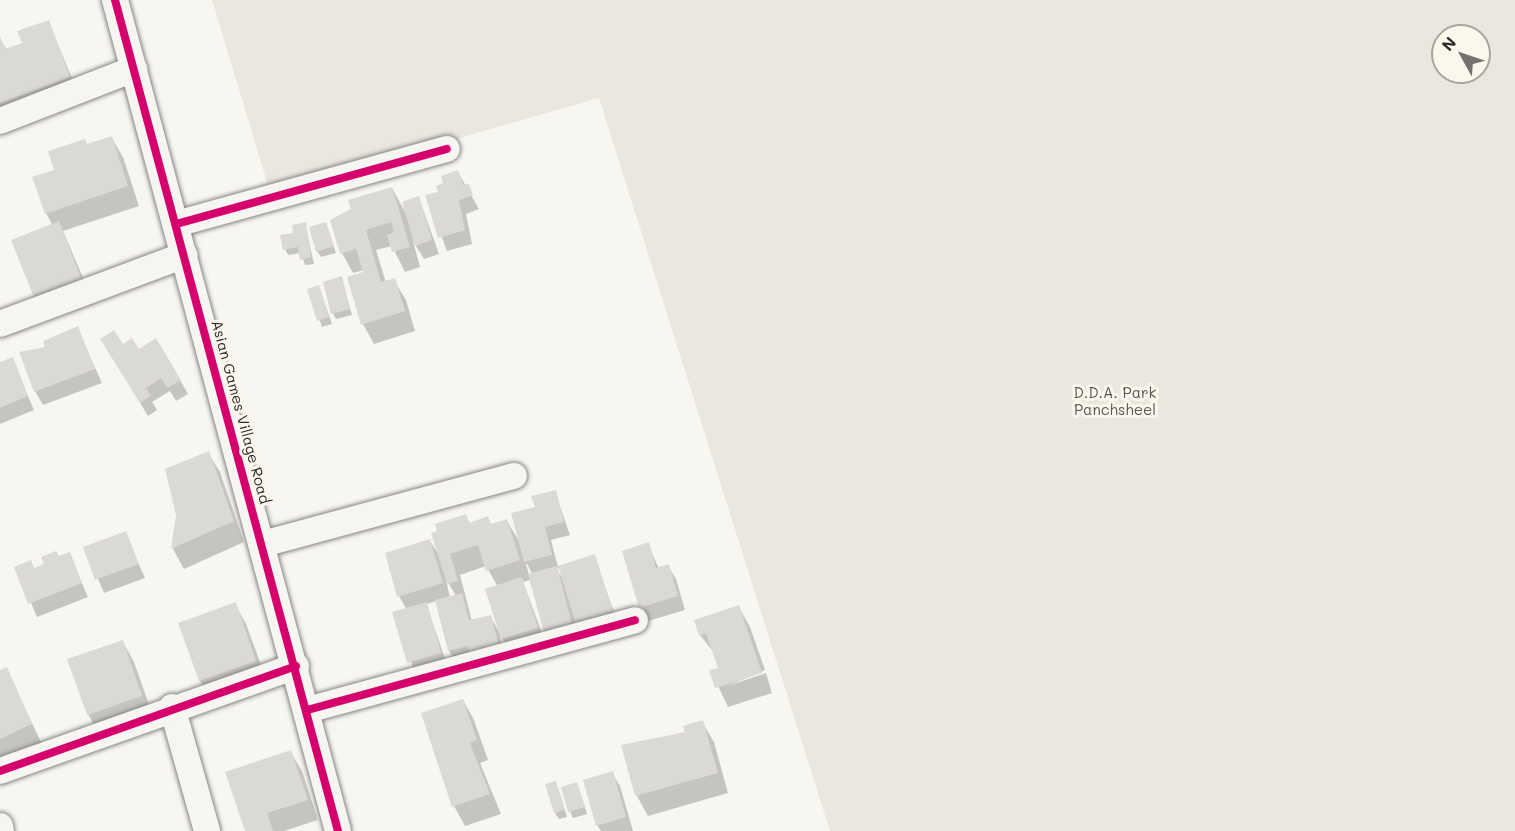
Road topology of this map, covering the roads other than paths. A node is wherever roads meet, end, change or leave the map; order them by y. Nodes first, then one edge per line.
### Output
1 (115, 0) edge
2 (134, 69) junction
3 (0, 121) edge
4 (447, 149) dead end
5 (176, 224) junction
6 (184, 255) junction
7 (0, 324) edge
8 (514, 476) dead end
9 (263, 544) junction
10 (635, 620) dead end
11 (296, 666) junction
12 (172, 707) junction
13 (307, 710) junction
14 (0, 771) edge
15 (0, 826) edge
16 (1, 831) edge
17 (207, 831) edge
18 (338, 831) edge

1 - 2 street, Asian Games Village Road
2 - 3 street
2 - 5 street, Asian Games Village Road
4 - 5 street
5 - 6 street, Asian Games Village Road
6 - 7 street
6 - 9 street, Asian Games Village Road
8 - 9 street
9 - 11 street, Asian Games Village Road
10 - 13 street
11 - 12 street
11 - 13 street, Asian Games Village Road
12 - 14 street
12 - 17 street
13 - 18 street, Asian Games Village Road
15 - 16 street

